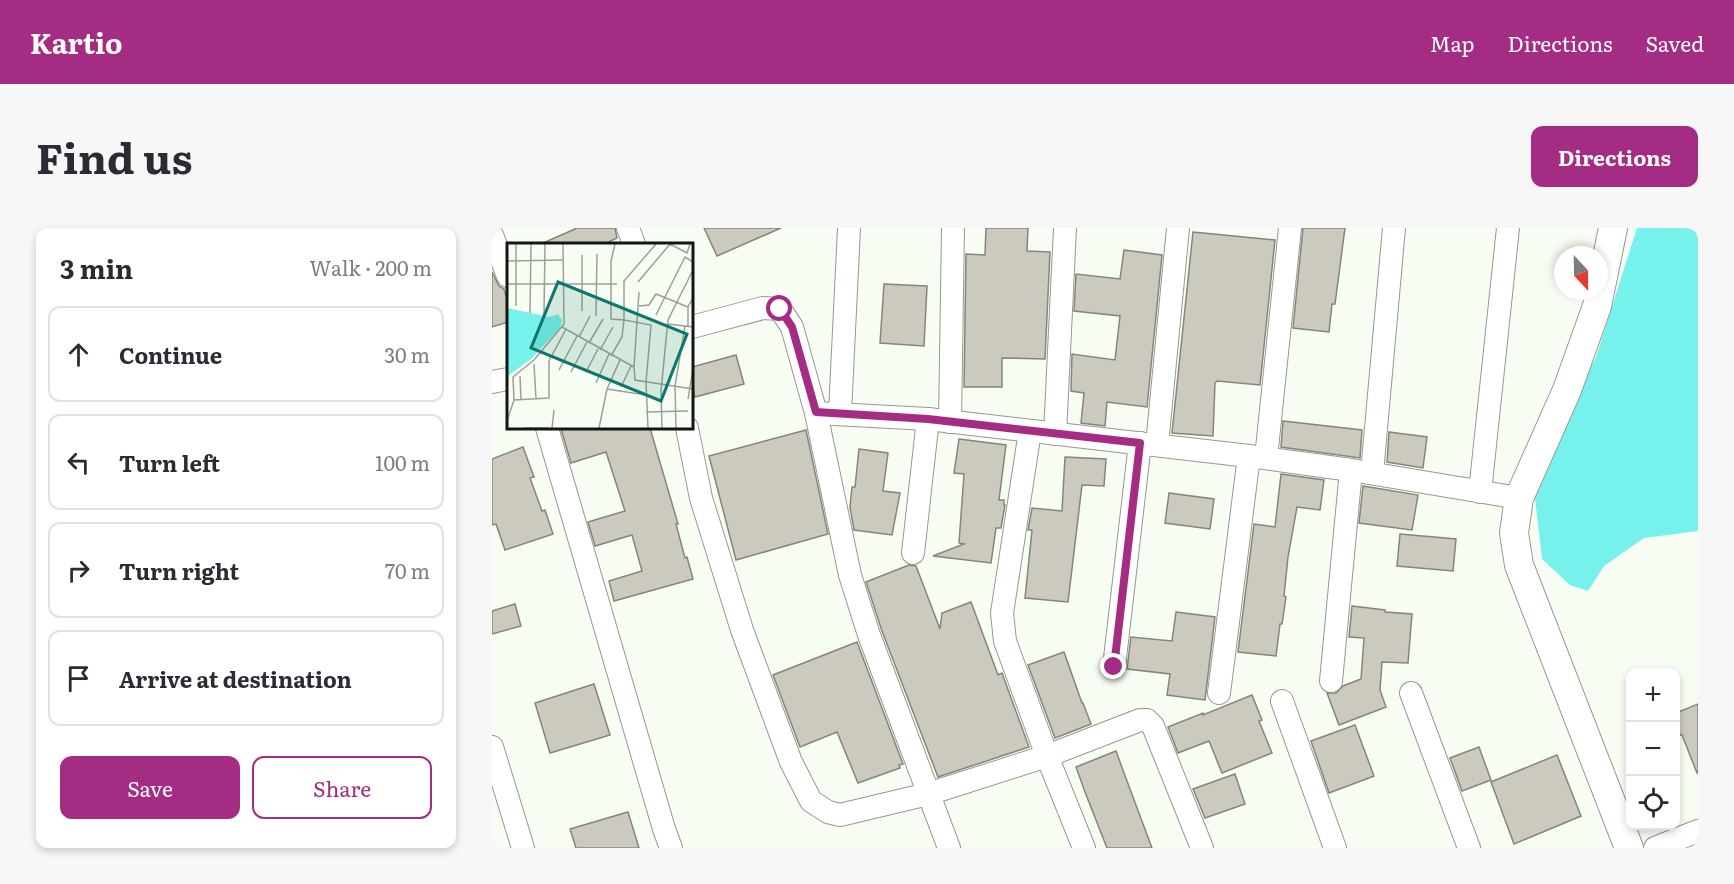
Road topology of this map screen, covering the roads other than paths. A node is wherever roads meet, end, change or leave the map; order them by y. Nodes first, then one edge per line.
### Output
1 (849, 228) edge
2 (953, 228) edge
3 (1065, 228) edge
4 (1178, 228) edge
5 (1290, 228) edge
6 (1394, 228) edge
7 (1508, 228) edge
8 (1612, 228) edge
9 (492, 235) edge
10 (507, 273) edge
11 (693, 327) edge
12 (507, 379) edge
13 (492, 382) edge
14 (816, 412) junction
15 (840, 413) junction
16 (939, 420) junction
17 (547, 429) edge
18 (687, 429) edge
19 (1030, 431) junction
20 (1055, 434) junction
21 (1148, 444) junction
22 (1258, 457) junction
23 (1361, 472) junction
24 (1480, 492) junction
25 (1519, 498) junction
26 (913, 553) dead end
27 (1114, 667) dead end
28 (1331, 681) dead end
29 (1219, 693) dead end
30 (1411, 693) dead end
31 (1282, 701) dead end
32 (492, 747) edge
33 (1047, 756) junction
34 (928, 794) junction
35 (1698, 831) edge
36 (523, 848) edge
37 (672, 848) edge
38 (949, 848) edge
39 (1084, 848) edge
40 (1202, 848) edge
41 (1335, 848) edge
42 (1469, 848) edge
43 (1629, 848) edge
44 (1655, 848) edge

1 - 15 street
2 - 16 street
3 - 20 street
4 - 21 street
5 - 22 street
6 - 23 street
7 - 24 street
8 - 25 street
9 - 10 street
11 - 14 street
12 - 13 street
14 - 15 street
14 - 34 street
15 - 16 street
16 - 19 street
16 - 26 street
17 - 37 street
18 - 34 street
19 - 20 street
19 - 33 street
20 - 21 street
21 - 22 street
21 - 27 street
22 - 23 street
22 - 29 street
23 - 24 street
23 - 28 street
24 - 25 street
25 - 43 street
30 - 42 street
31 - 41 street
32 - 36 street
33 - 34 street
33 - 39 street
33 - 40 street
34 - 38 street
35 - 44 street

